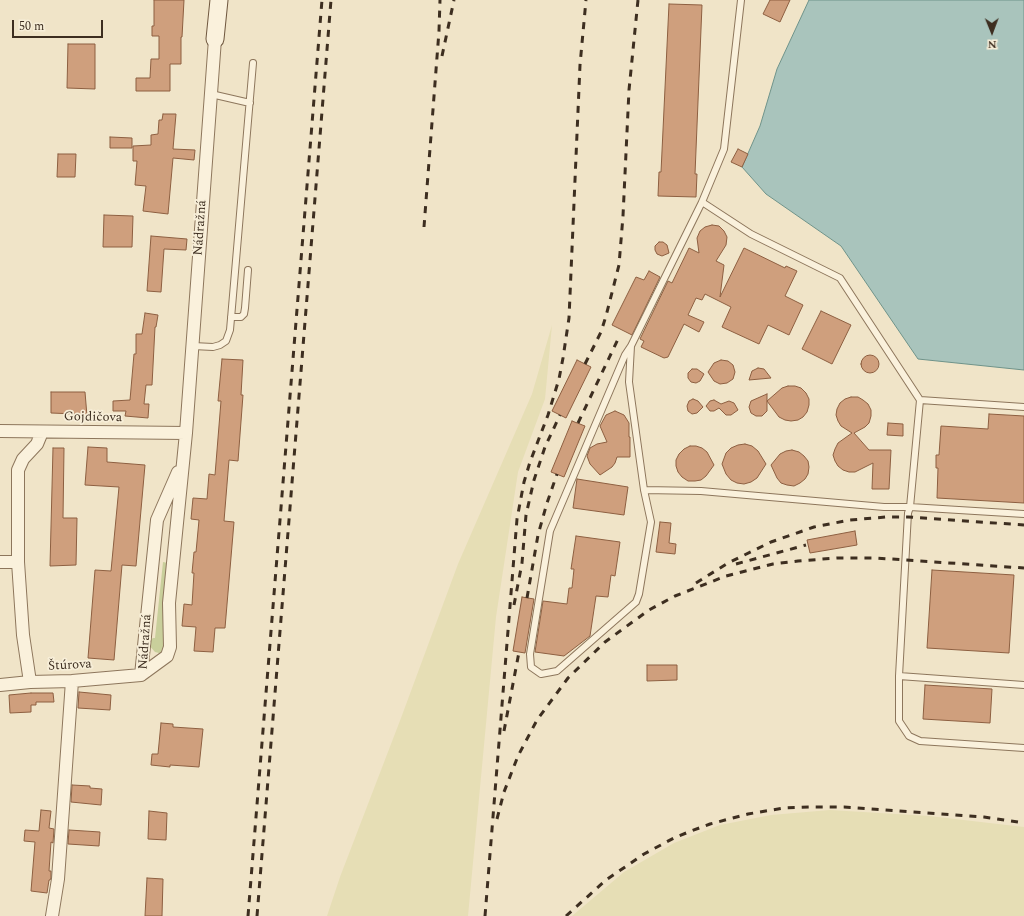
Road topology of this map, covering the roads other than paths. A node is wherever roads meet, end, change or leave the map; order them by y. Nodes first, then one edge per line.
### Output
1 (219, 0) edge
2 (741, 0) edge
3 (215, 39) joint
4 (253, 63) dead end
5 (211, 94) junction
6 (250, 103) junction
7 (702, 202) junction
8 (248, 270) dead end
9 (231, 316) junction
10 (193, 346) junction
11 (631, 346) junction
12 (920, 400) junction
13 (1024, 406) edge
14 (0, 432) edge
15 (42, 432) junction
16 (186, 433) junction
17 (183, 456) junction
18 (644, 490) junction
19 (910, 507) junction
20 (1024, 514) edge
21 (0, 562) edge
22 (18, 562) junction
23 (142, 675) junction
24 (899, 676) junction
25 (72, 681) junction
26 (30, 682) junction
27 (0, 685) edge
28 (1024, 685) edge
29 (1024, 748) edge
30 (52, 916) edge

1 - 3 street, Nádražná
2 - 7 lane
3 - 5 street, Nádražná
4 - 6 lane
5 - 6 lane
5 - 10 street, Nádražná
6 - 9 lane
7 - 11 lane
7 - 12 lane
8 - 9 lane
9 - 10 lane
10 - 16 street, Nádražná
11 - 18 lane
11 - 18 lane
12 - 13 lane
12 - 19 lane
14 - 15 street, Gojdičova
15 - 16 street, Gojdičova
15 - 22 street
16 - 17 street, Nádražná
17 - 23 street, Nádražná
17 - 23 street, Nádražná
18 - 19 lane
19 - 20 lane
19 - 24 lane
21 - 22 street
22 - 26 street
23 - 25 street, Štúrova
24 - 28 lane
24 - 29 lane
25 - 26 street, Štúrova
25 - 30 street
26 - 27 street, Štúrova

